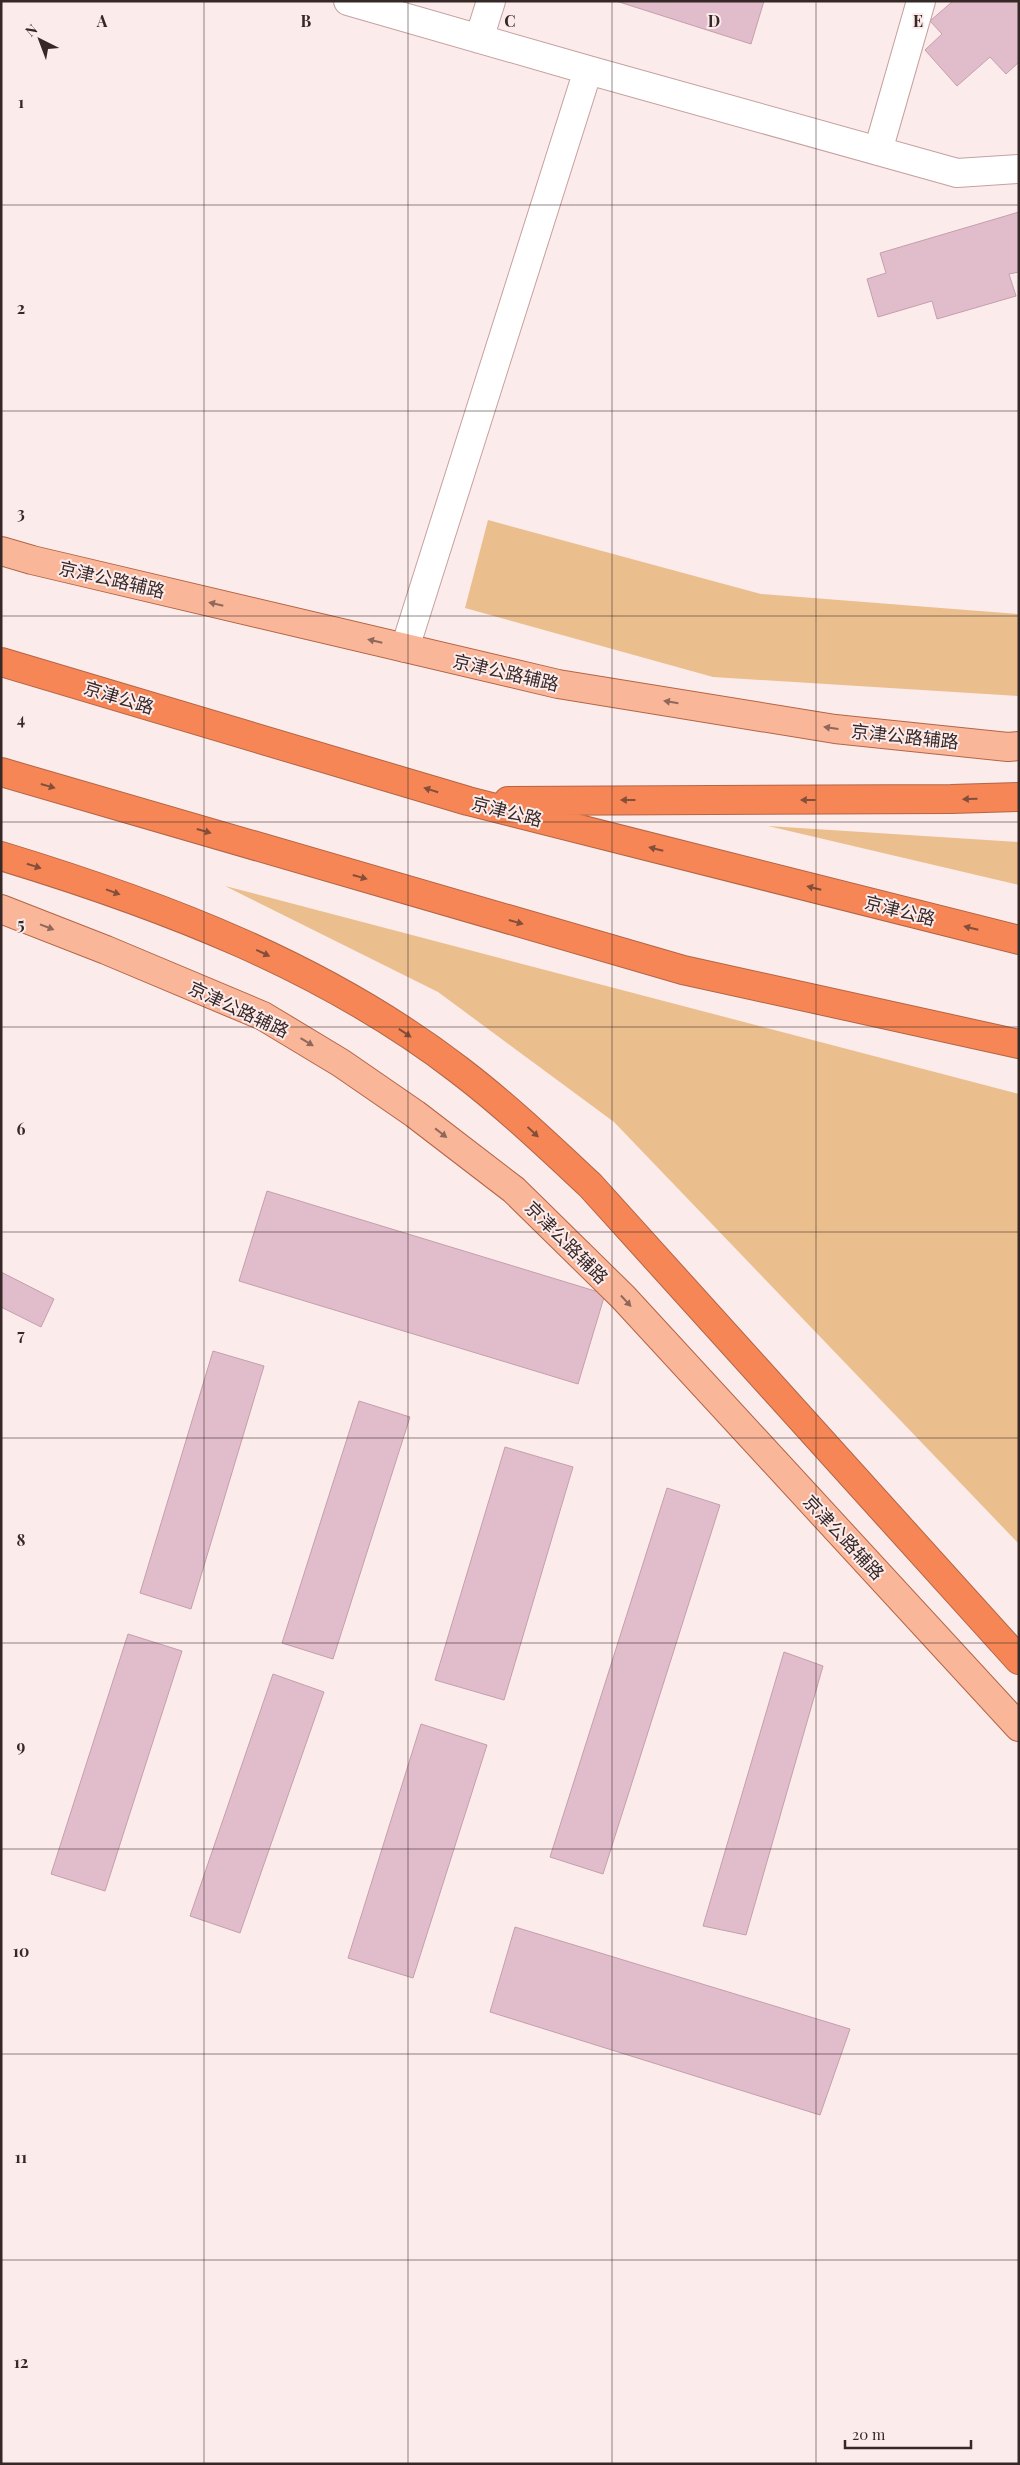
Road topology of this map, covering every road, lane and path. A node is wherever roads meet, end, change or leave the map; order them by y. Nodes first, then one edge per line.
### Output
1 (348, 1) edge
2 (491, 1) edge
3 (921, 1) edge
4 (479, 39) junction
5 (588, 70) junction
6 (878, 151) junction
7 (1019, 169) edge
8 (1, 551) edge
9 (405, 648) junction
10 (1, 662) edge
11 (1019, 746) edge
12 (1, 772) edge
13 (1019, 797) edge
14 (468, 801) junction
15 (1, 856) edge
16 (1, 909) edge
17 (1019, 940) edge
18 (1019, 1044) edge
19 (1019, 1660) edge
20 (1019, 1727) edge

1 - 4 lane
2 - 4 lane
3 - 6 lane
4 - 5 lane
5 - 6 lane
5 - 9 lane
6 - 7 lane
9 -> 8 main road, 京津公路辅路
11 -> 9 main road, 京津公路辅路
14 -> 10 highway, 京津公路
12 -> 18 highway
13 -> 14 highway
17 -> 14 highway, 京津公路
15 -> 19 highway
16 -> 20 main road, 京津公路辅路

